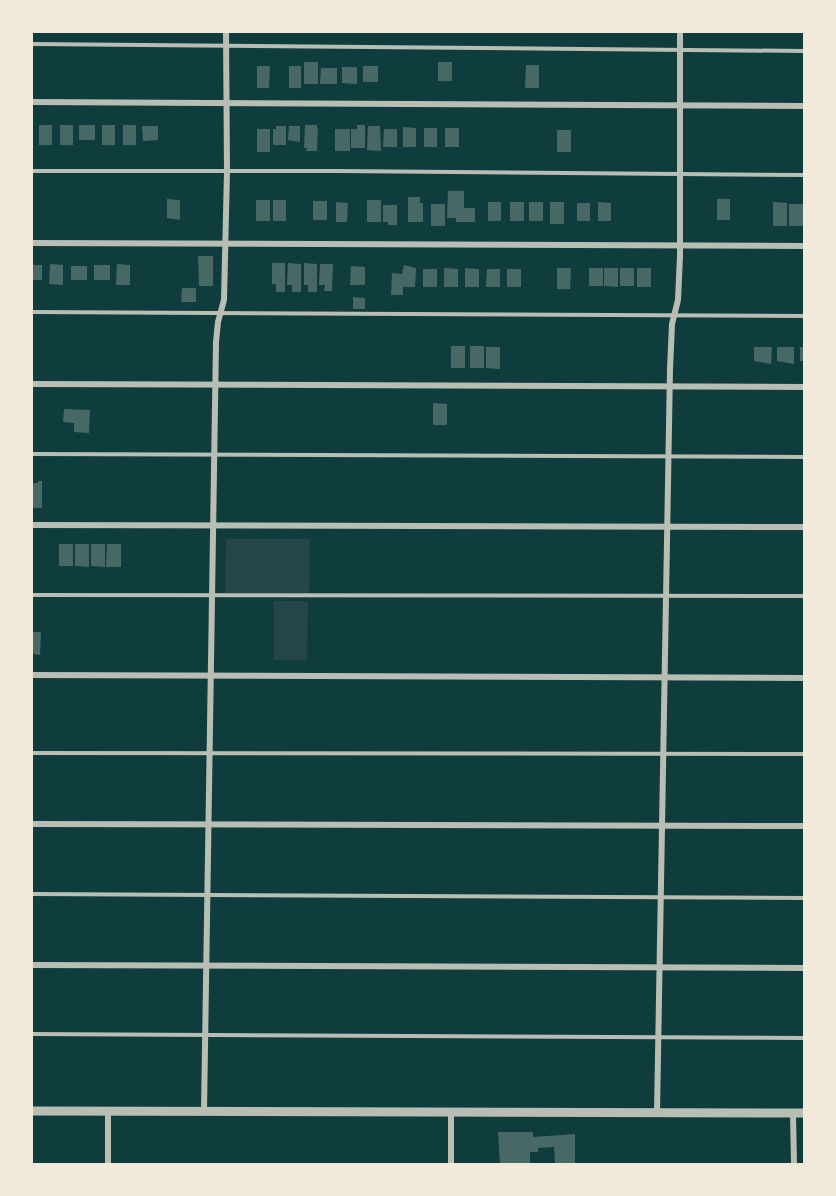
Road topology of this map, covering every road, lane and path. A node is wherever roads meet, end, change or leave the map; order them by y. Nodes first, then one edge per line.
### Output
1 (226, 32) edge
2 (680, 32) edge
3 (32, 44) edge
4 (226, 45) junction
5 (680, 51) junction
6 (804, 51) edge
7 (32, 102) edge
8 (226, 104) junction
9 (680, 106) junction
10 (804, 106) edge
11 (32, 171) edge
12 (227, 171) junction
13 (680, 174) junction
14 (804, 175) edge
15 (32, 243) edge
16 (225, 243) junction
17 (680, 246) junction
18 (804, 246) edge
19 (32, 312) edge
20 (221, 313) junction
21 (673, 316) junction
22 (804, 316) edge
23 (32, 384) edge
24 (217, 385) junction
25 (670, 387) junction
26 (804, 387) edge
27 (32, 454) edge
28 (215, 454) junction
29 (669, 457) junction
30 (804, 457) edge
31 (32, 525) edge
32 (214, 526) junction
33 (804, 527) edge
34 (668, 528) junction
35 (32, 595) edge
36 (666, 595) junction
37 (213, 596) junction
38 (804, 596) edge
39 (32, 675) edge
40 (212, 676) junction
41 (664, 678) junction
42 (804, 678) edge
43 (32, 753) edge
44 (663, 753) junction
45 (210, 754) junction
46 (804, 754) edge
47 (32, 824) edge
48 (209, 825) junction
49 (662, 826) junction
50 (804, 826) edge
51 (32, 894) edge
52 (207, 896) junction
53 (661, 897) junction
54 (804, 898) edge
55 (32, 965) edge
56 (206, 966) junction
57 (660, 967) junction
58 (804, 968) edge
59 (32, 1034) edge
60 (205, 1034) junction
61 (658, 1038) junction
62 (804, 1038) edge
63 (32, 1111) edge
64 (204, 1111) junction
65 (108, 1112) junction
66 (451, 1112) junction
67 (657, 1113) junction
68 (793, 1113) junction
69 (804, 1113) edge
70 (108, 1164) edge
71 (451, 1164) edge
72 (794, 1164) edge

1 - 4 street
2 - 5 street
3 - 4 lane
4 - 5 lane
4 - 8 street
5 - 6 lane
5 - 9 street
7 - 8 street
8 - 9 street
8 - 12 street
9 - 10 street
9 - 13 street
11 - 12 lane
12 - 13 lane
12 - 16 street
13 - 14 lane
13 - 17 street
15 - 16 street
16 - 17 street
16 - 20 street
17 - 18 street
17 - 21 street
19 - 20 lane
20 - 21 lane
20 - 24 street
21 - 22 lane
21 - 25 street
23 - 24 street
24 - 25 street
24 - 28 street
25 - 26 street
25 - 29 street
27 - 28 lane
28 - 29 lane
28 - 32 street
29 - 30 lane
29 - 34 street
31 - 32 street
32 - 34 street
32 - 37 street
33 - 34 street
34 - 36 street
35 - 37 lane
36 - 37 lane
36 - 38 lane
36 - 41 street
37 - 40 street
39 - 40 street
40 - 41 street
40 - 45 street
41 - 42 street
41 - 44 street
43 - 45 lane
44 - 45 lane
44 - 46 lane
44 - 49 street
45 - 48 street
47 - 48 street
48 - 49 street
48 - 52 street
49 - 50 street
49 - 53 street
51 - 52 lane
52 - 53 lane
52 - 56 street
53 - 54 lane
53 - 57 street
55 - 56 street
56 - 57 street
56 - 60 street
57 - 58 street
57 - 61 street
59 - 60 lane
60 - 61 lane
60 - 64 street
61 - 62 lane
61 - 67 street
63 - 65 street
64 - 65 street
64 - 66 street
65 - 70 street
66 - 67 street
66 - 71 street
67 - 68 street
68 - 69 street
68 - 72 street

